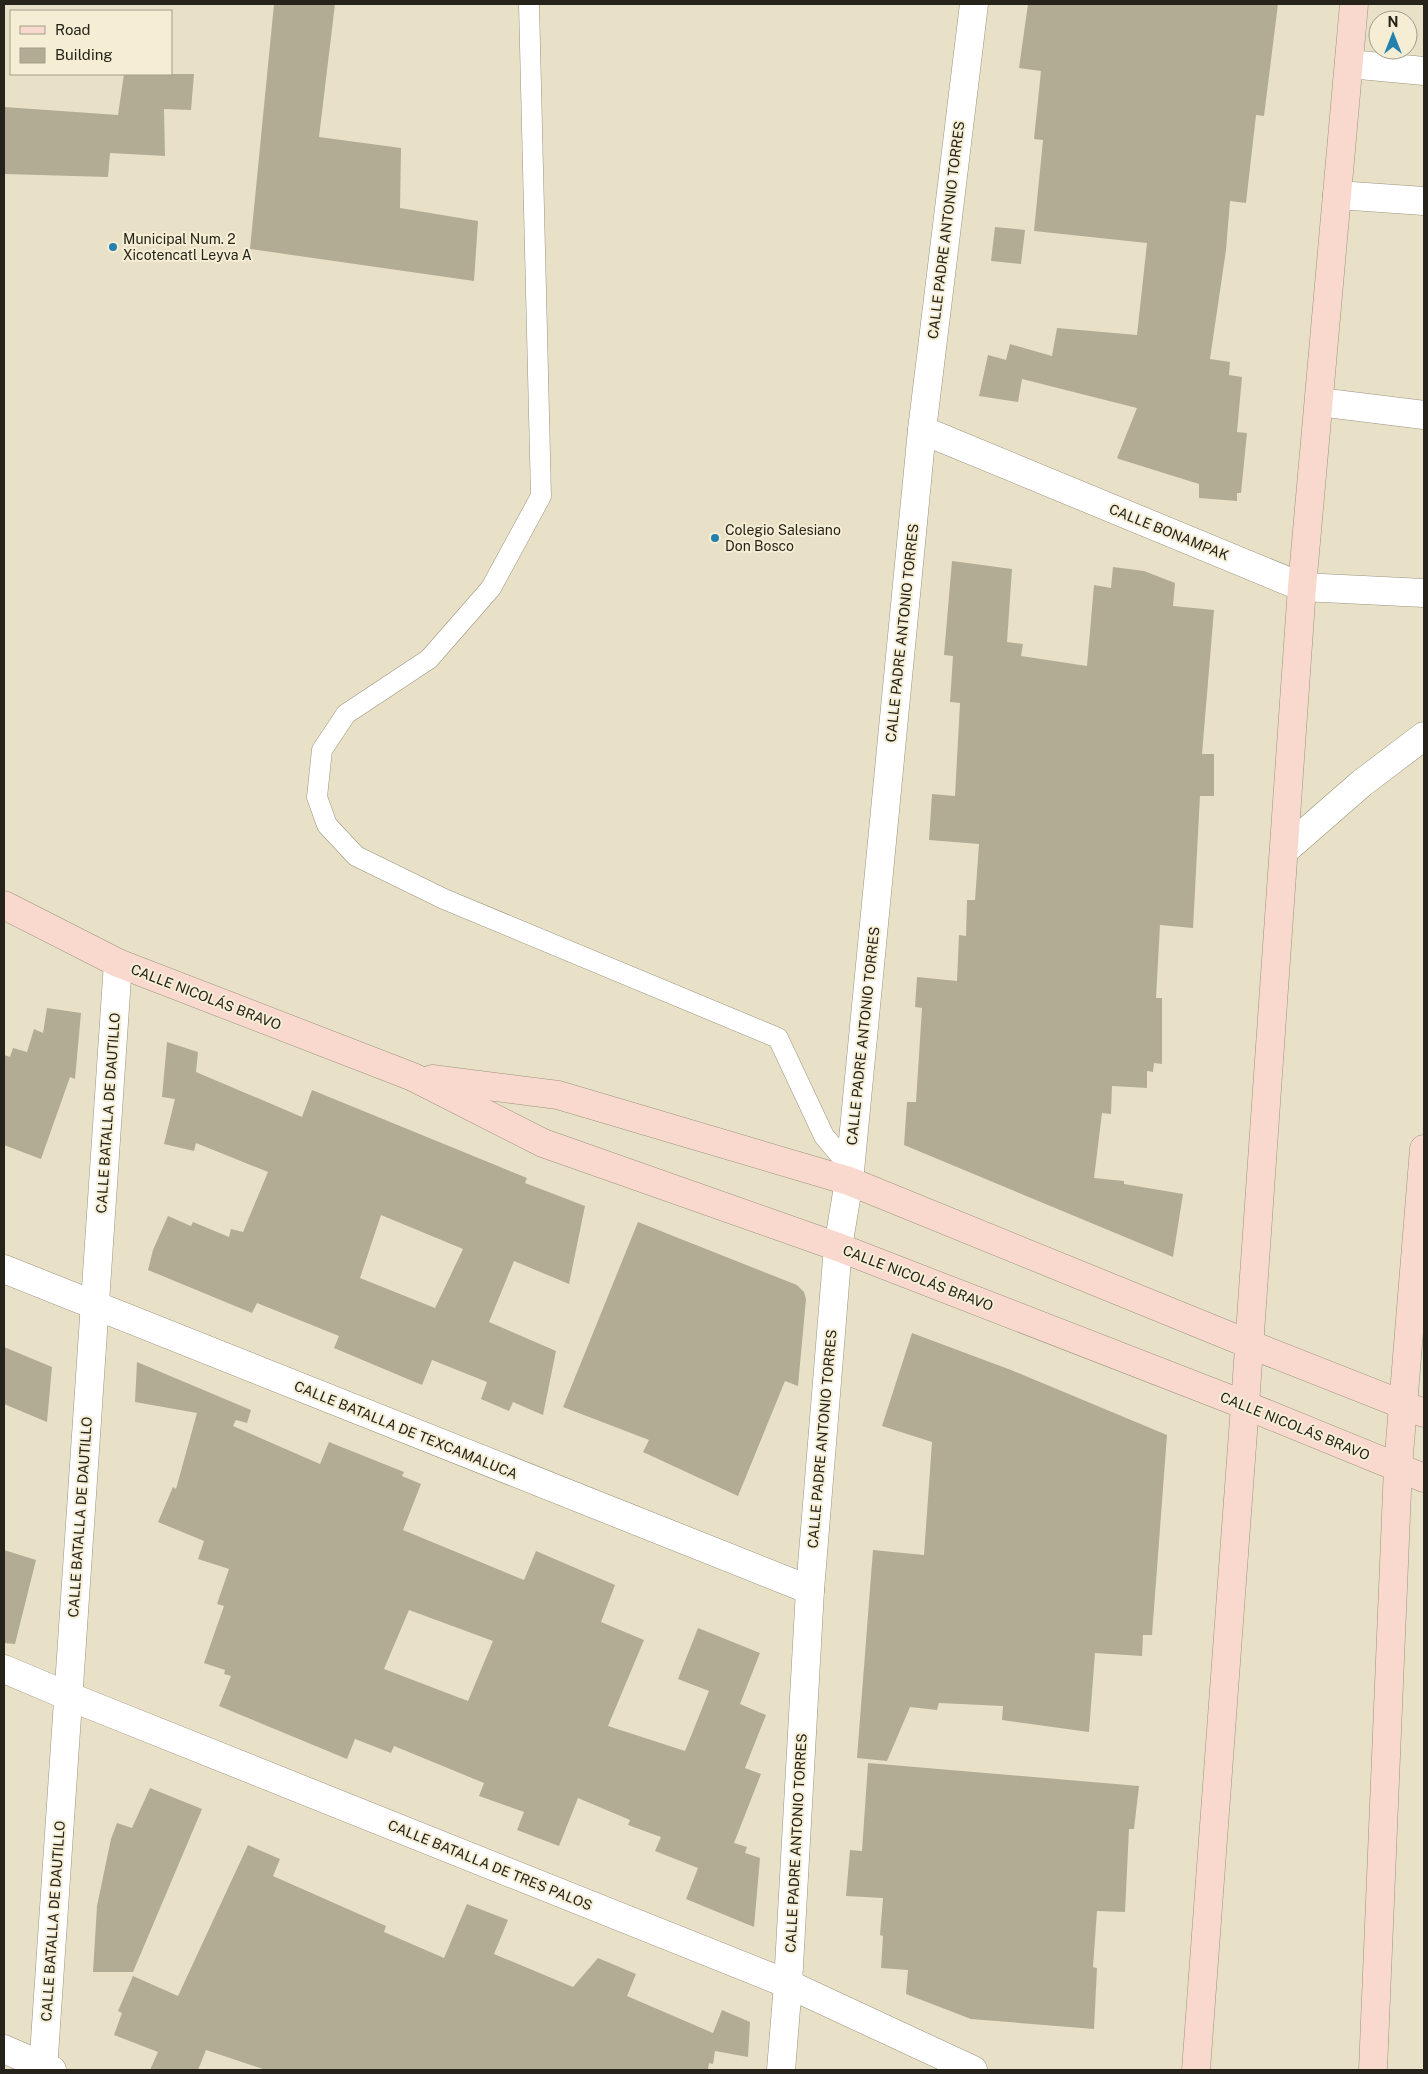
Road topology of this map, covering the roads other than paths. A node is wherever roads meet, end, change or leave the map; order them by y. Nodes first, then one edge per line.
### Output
1 (529, 4) edge
2 (974, 4) edge
3 (1354, 4) edge
4 (1349, 64) junction
5 (1424, 71) edge
6 (1337, 195) junction
7 (1424, 201) edge
8 (1319, 402) junction
9 (1424, 415) edge
10 (922, 430) junction
11 (1302, 586) junction
12 (1424, 592) edge
13 (1424, 736) edge
14 (1284, 852) junction
15 (4, 904) edge
16 (118, 963) junction
17 (413, 1077) junction
18 (1424, 1149) edge
19 (849, 1174) junction
20 (838, 1247) junction
21 (4, 1269) edge
22 (94, 1306) junction
23 (1249, 1344) junction
24 (1245, 1406) junction
25 (1414, 1409) edge
26 (1398, 1467) junction
27 (1424, 1478) edge
28 (810, 1590) junction
29 (4, 1669) edge
30 (68, 1696) junction
31 (788, 1984) junction
32 (4, 2049) edge
33 (46, 2069) edge
34 (781, 2070) edge
35 (973, 2070) edge
36 (1196, 2070) edge
37 (1373, 2070) edge

1 - 19 lane
2 - 10 street, CALLE PADRE ANTONIO TORRES
3 - 4 main road
4 - 5 street
4 - 6 main road
6 - 7 street
6 - 8 main road
8 - 9 street
8 - 11 main road
10 - 11 street, CALLE BONAMPAK
10 - 19 street, CALLE PADRE ANTONIO TORRES
11 - 12 street, CALLE BONAMPAK
11 - 14 main road
13 - 14 street
14 - 23 main road
15 - 16 main road, CALLE NICOLÁS BRAVO
16 - 17 main road, CALLE NICOLÁS BRAVO
16 - 22 street, CALLE BATALLA DE DAUTILLO
17 - 19 main road, CALLE NICOLÁS BRAVO
17 - 20 main road, CALLE NICOLÁS BRAVO
18 - 25 main road
19 - 20 street, CALLE PADRE ANTONIO TORRES
19 - 23 main road, CALLE NICOLÁS BRAVO
20 - 24 main road, CALLE NICOLÁS BRAVO
20 - 28 street, CALLE PADRE ANTONIO TORRES
21 - 22 street, CALLE BATALLA DE TEXCAMALUCA
22 - 28 street, CALLE BATALLA DE TEXCAMALUCA
22 - 30 street, CALLE BATALLA DE DAUTILLO
23 - 24 main road
23 - 25 main road, CALLE NICOLÁS BRAVO
24 - 26 main road, CALLE NICOLÁS BRAVO
24 - 36 main road
25 - 26 main road
26 - 27 main road, CALLE NICOLÁS BRAVO
26 - 37 main road
28 - 31 street, CALLE PADRE ANTONIO TORRES
29 - 30 street, CALLE BATALLA DE TRES PALOS
30 - 31 street, CALLE BATALLA DE TRES PALOS
30 - 33 street, CALLE BATALLA DE DAUTILLO
31 - 34 street, CALLE PADRE ANTONIO TORRES
31 - 35 street, CALLE BATALLA DE TRES PALOS
32 - 33 street

